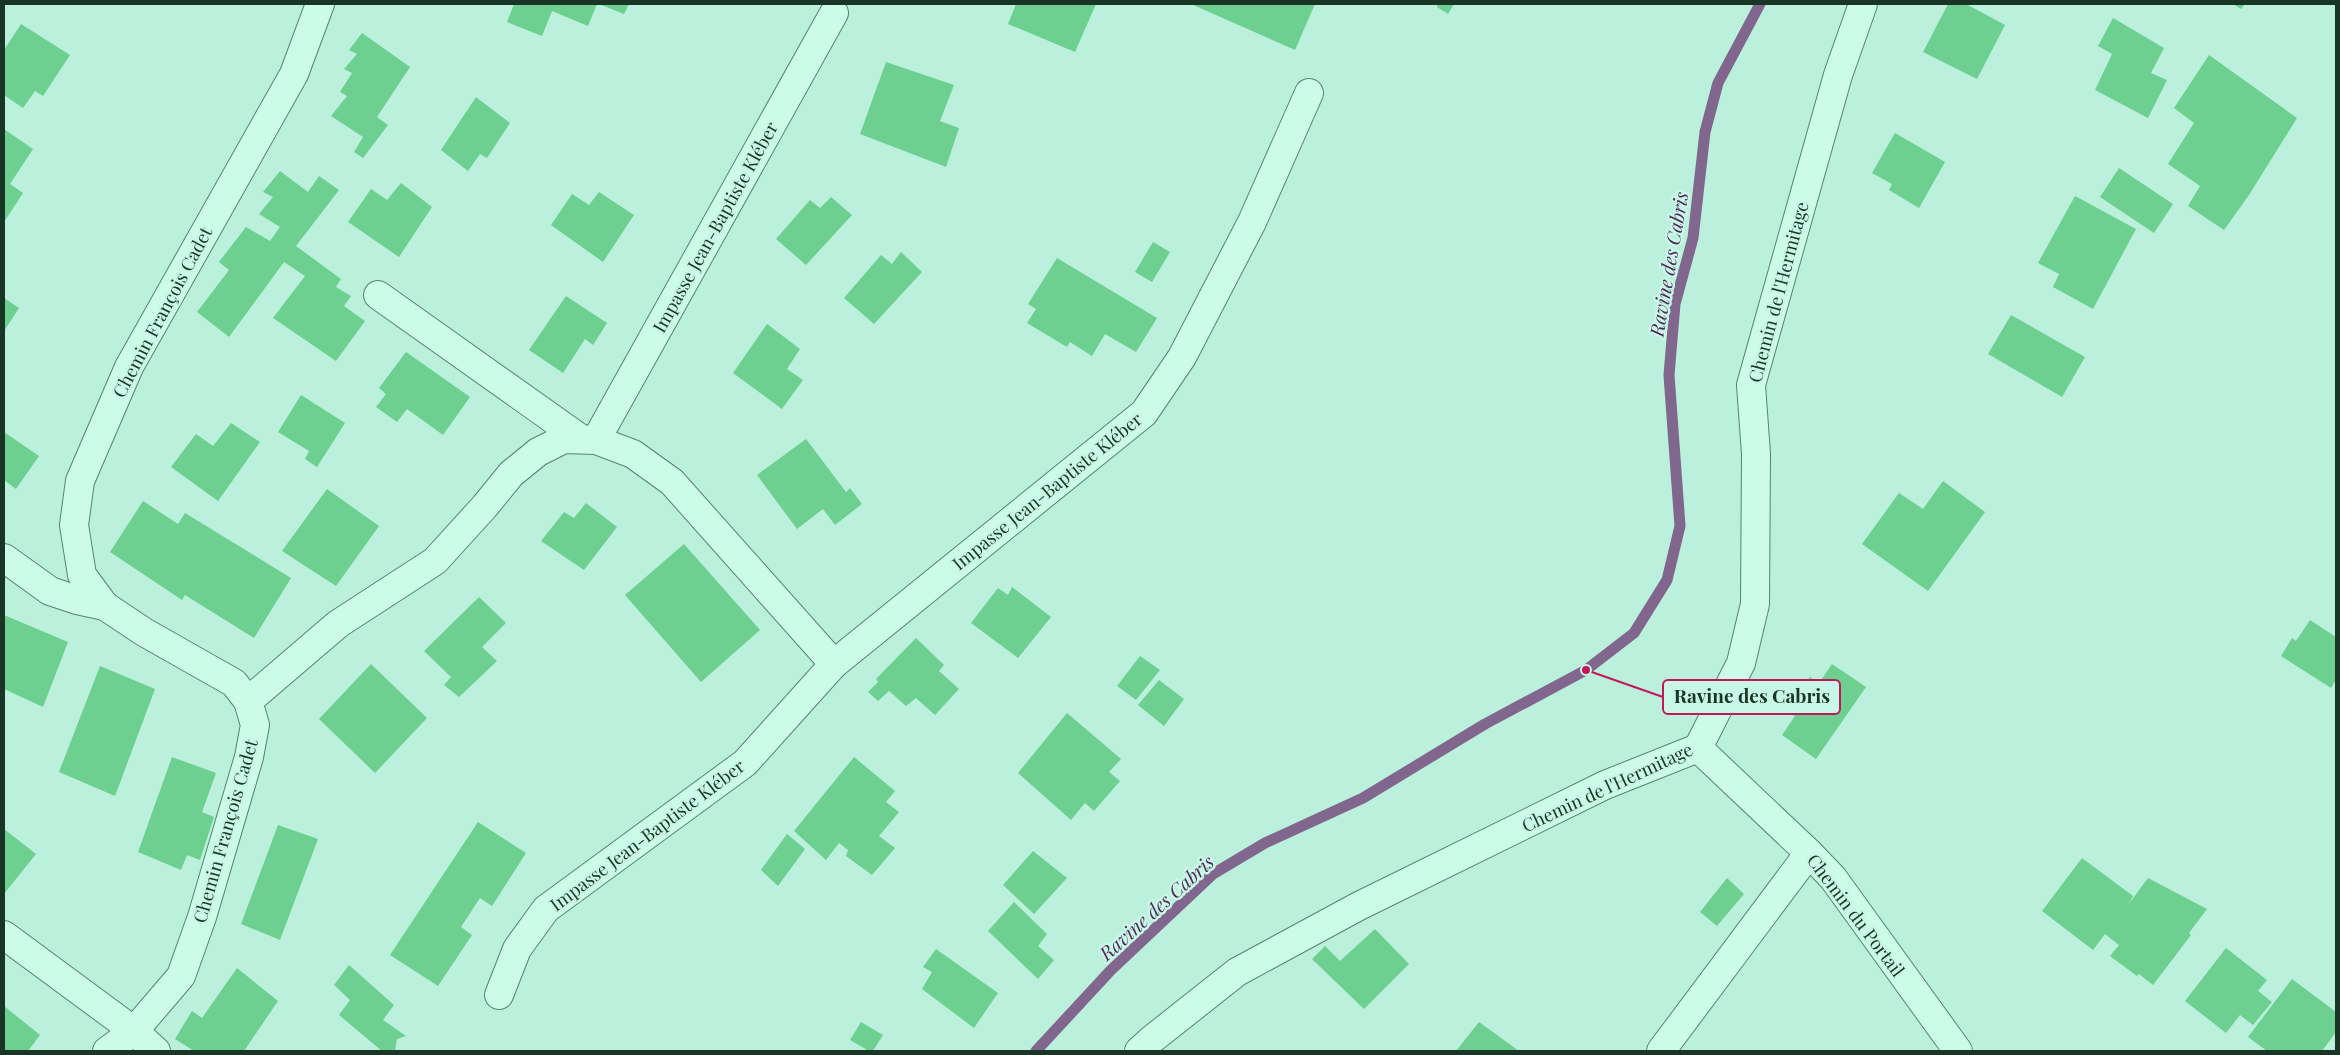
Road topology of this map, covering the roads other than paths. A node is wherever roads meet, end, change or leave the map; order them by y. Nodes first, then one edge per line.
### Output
1 (320, 4) edge
2 (1863, 4) edge
3 (834, 13) dead end
4 (1309, 93) dead end
5 (378, 294) dead end
6 (588, 440) junction
7 (4, 558) edge
8 (105, 606) junction
9 (834, 664) junction
10 (248, 700) junction
11 (1698, 748) junction
12 (1809, 853) junction
13 (4, 935) edge
14 (499, 995) dead end
15 (134, 1031) junction
16 (107, 1051) edge
17 (156, 1051) edge
18 (1140, 1051) edge
19 (1661, 1051) edge
20 (1958, 1051) edge

1 - 8 street, Chemin François Cadet
2 - 11 street, Chemin de l'Hermitage
3 - 6 street, Impasse Jean-Baptiste Kléber
4 - 9 street, Impasse Jean-Baptiste Kléber
5 - 6 street
6 - 9 street
6 - 10 street
7 - 8 street
8 - 10 street, Chemin François Cadet
9 - 14 street, Impasse Jean-Baptiste Kléber
10 - 15 street, Chemin François Cadet
11 - 12 street, Chemin du Portail
11 - 18 street, Chemin de l'Hermitage
12 - 19 street
12 - 20 street, Chemin du Portail
13 - 15 street
15 - 16 street, Chemin François Cadet
15 - 17 street

